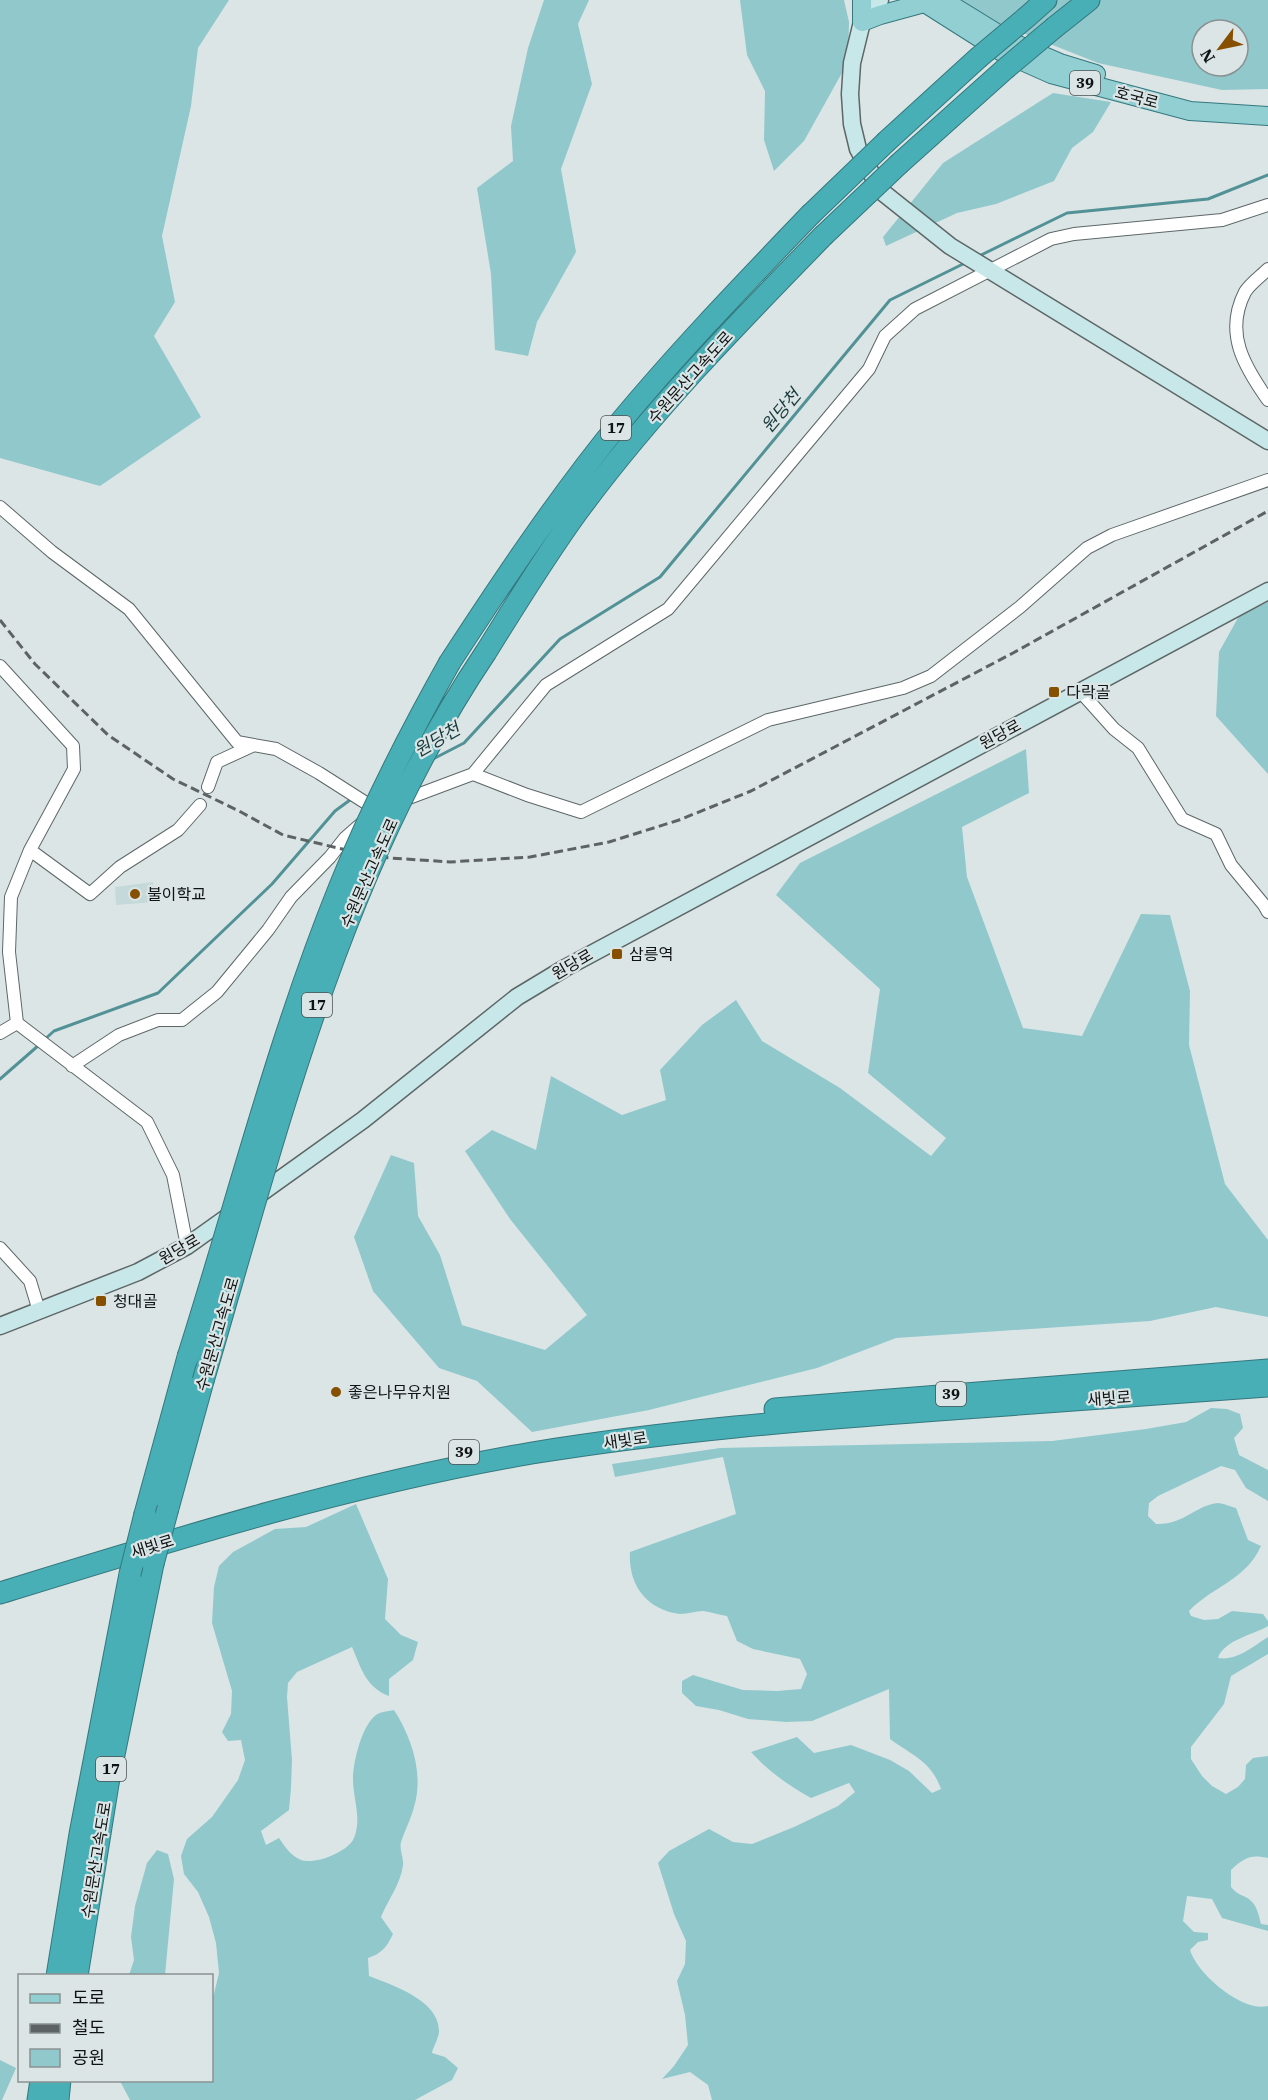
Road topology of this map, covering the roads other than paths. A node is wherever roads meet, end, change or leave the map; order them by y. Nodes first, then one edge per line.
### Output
1 (861, 0) edge
2 (880, 0) edge
3 (943, 0) edge
4 (1046, 0) edge
5 (1093, 0) edge
6 (922, 2) edge
7 (1081, 6) edge
8 (861, 22) junction
9 (1268, 103) edge
10 (1268, 116) edge
11 (1268, 205) edge
12 (988, 269) junction
13 (1268, 269) edge
14 (1268, 400) edge
15 (1268, 441) edge
16 (1268, 480) edge
17 (0, 507) edge
18 (1268, 591) edge
19 (0, 666) edge
20 (1080, 691) junction
21 (254, 745) junction
22 (473, 774) junction
23 (208, 787) dead end
24 (200, 805) dead end
25 (374, 808) junction
26 (30, 850) junction
27 (1268, 912) edge
28 (20, 1025) junction
29 (0, 1033) edge
30 (72, 1066) junction
31 (187, 1246) junction
32 (0, 1248) edge
33 (39, 1311) junction
34 (0, 1326) edge
35 (1268, 1370) edge
36 (1268, 1386) edge
37 (613, 1435) junction
38 (207, 1523) junction
39 (0, 1578) edge
40 (0, 1593) edge
41 (57, 1974) edge
42 (77, 1974) edge
43 (56, 2089) edge
44 (38, 2100) edge

1 - 8 main road
2 - 8 main road
3 - 9 main road, 호국로 / 39
4 - 41 highway, 수원문산고속도로 / 17, bridge
5 - 7 highway, 수원문산고속도로
6 - 8 main road
6 - 10 main road, 호국로 / 39
7 - 42 highway, 수원문산고속도로 / 17, bridge
8 - 12 main road
11 - 12 street
12 - 15 main road
12 - 22 street
13 - 14 street
16 - 22 street
17 - 21 street
18 - 20 main road, 원당로
19 - 26 street
20 - 27 street
20 - 31 main road, 원당로
21 - 23 street
21 - 25 street
22 - 25 street
24 - 26 street
25 - 30 street
26 - 28 street
28 - 29 street
28 - 30 street
30 - 31 street
31 - 33 main road, 원당로
32 - 33 street
33 - 34 main road, 원당로
35 - 37 highway, 새빛로 / 39
36 - 37 highway, 새빛로 / 39
37 - 38 highway, 새빛로 / 39
38 - 39 highway, 새빛로 / 39
38 - 40 highway, 새빛로 / 39
43 - 44 highway

